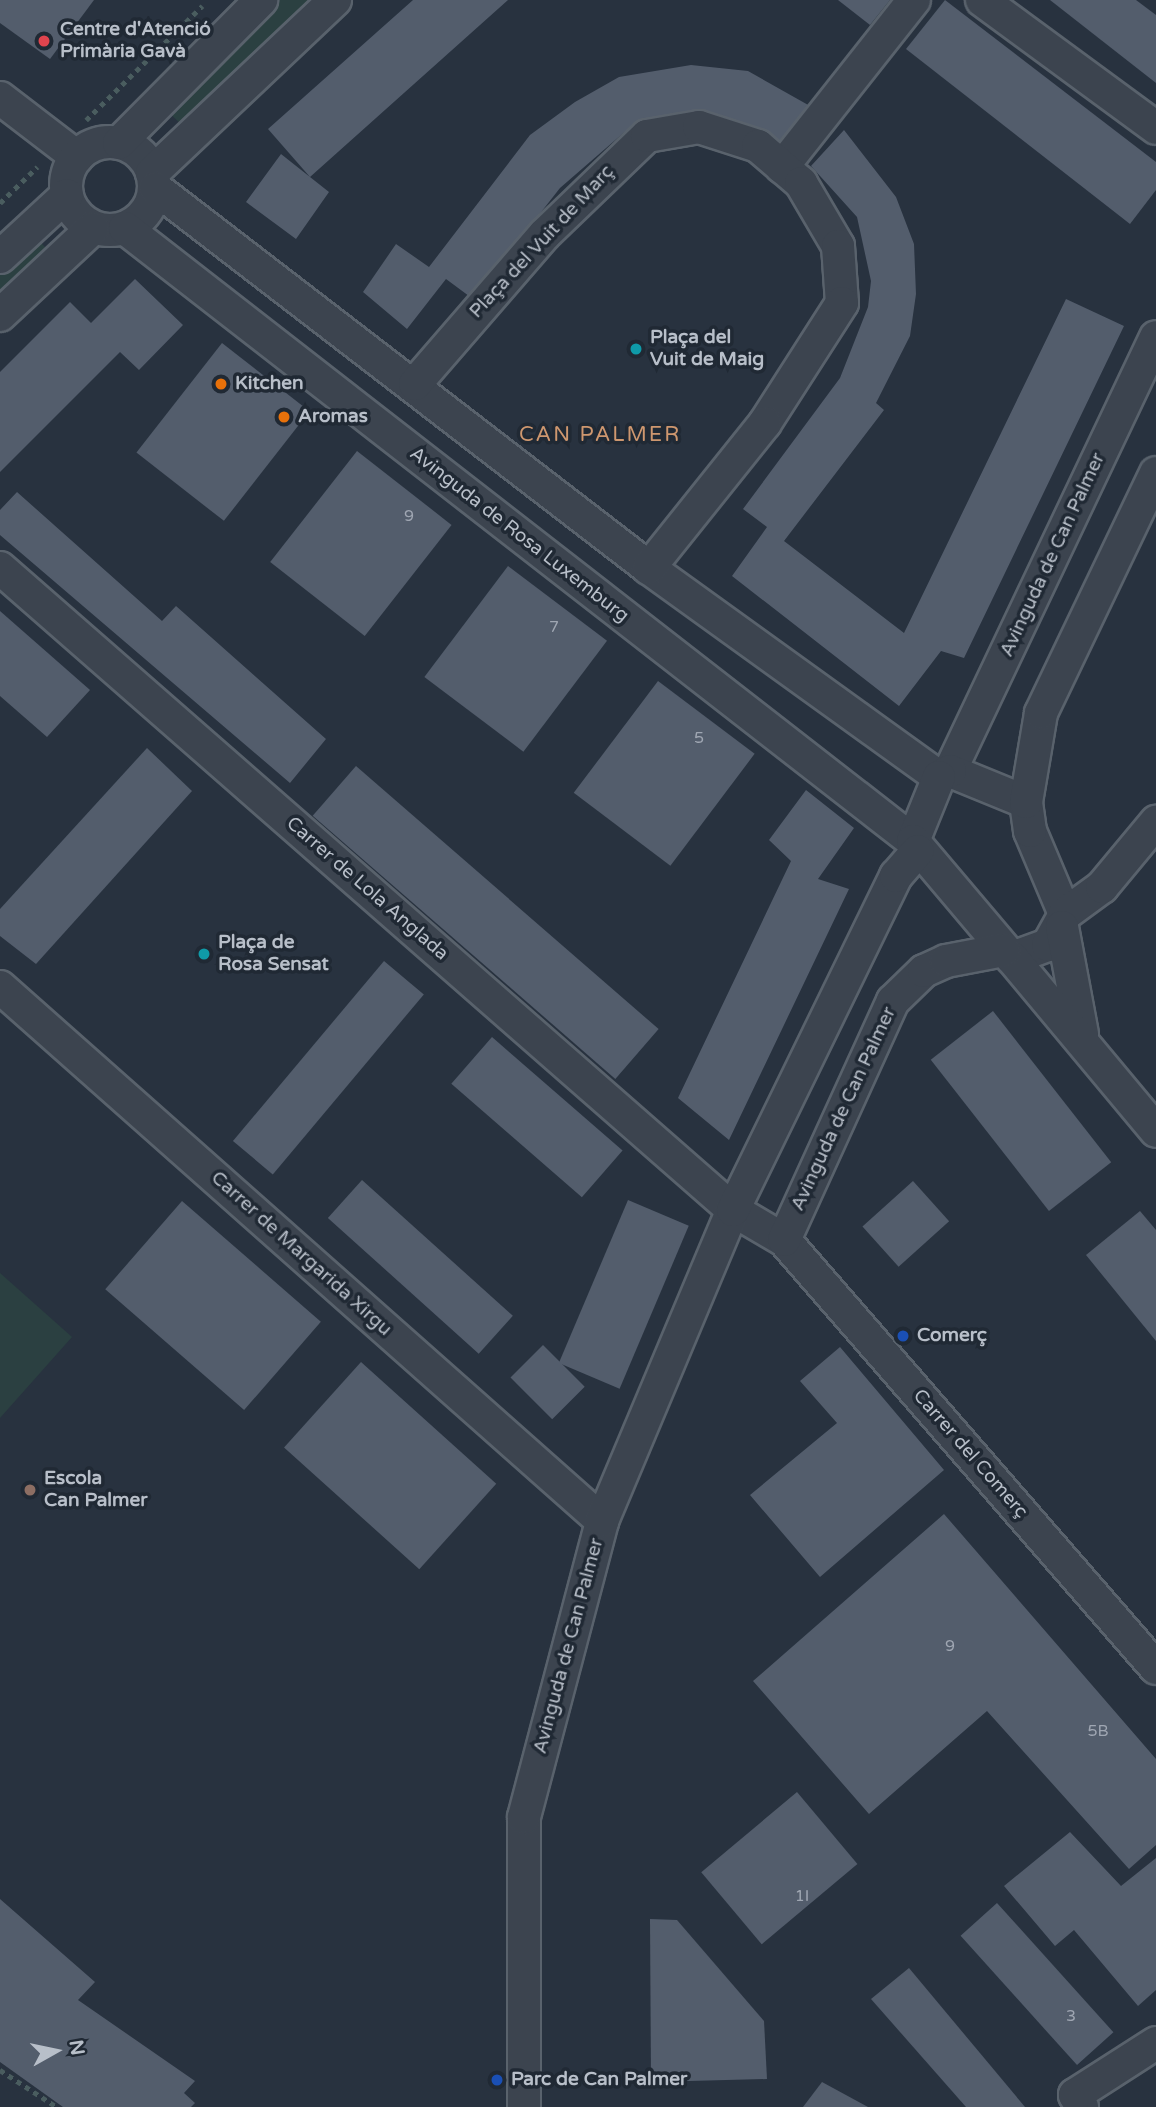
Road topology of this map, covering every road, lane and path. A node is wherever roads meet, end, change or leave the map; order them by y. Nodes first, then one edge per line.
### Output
1 (208, 0) edge
2 (261, 0) edge
3 (335, 0) edge
4 (914, 0) edge
5 (982, 0) edge
6 (0, 98) edge
7 (1156, 128) edge
8 (119, 143) junction
9 (69, 151) junction
10 (782, 167) junction
11 (154, 180) junction
12 (67, 195) junction
13 (0, 203) edge
14 (93, 228) junction
15 (125, 228) junction
16 (0, 257) edge
17 (0, 315) edge
18 (1156, 338) edge
19 (415, 384) junction
20 (1156, 473) edge
21 (0, 568) edge
22 (649, 568) junction
23 (944, 774) junction
24 (1026, 802) junction
25 (1156, 822) edge
26 (909, 841) junction
27 (1102, 887) junction
28 (1063, 920) junction
29 (1008, 954) junction
30 (1065, 962) junction
31 (0, 987) edge
32 (1087, 1049) junction
33 (1156, 1131) edge
34 (733, 1210) junction
35 (784, 1240) junction
36 (602, 1521) junction
37 (1156, 1668) edge
38 (1156, 2043) edge
39 (0, 2070) edge
40 (57, 2107) edge
41 (524, 2107) edge
42 (1082, 2107) edge

1 - 9 path
2 - 8 street
3 - 11 street
4 - 10 street
5 - 7 street
6 - 9 street
8 - 9 street
8 - 11 street
9 - 12 street
9 - 13 path
10 - 19 street, Plaça del Vuit de Març
10 - 22 street, Plaça del Vuit de Març
11 - 15 street
11 - 19 street
12 - 14 street
12 - 16 street
14 - 15 street
14 - 17 street
15 - 26 street, Avinguda de Rosa Luxemburg
18 - 23 street, Avinguda de Can Palmer
19 - 22 street
20 - 24 street
21 - 34 street, Carrer de Lola Anglada
22 - 23 street
23 - 24 street
23 - 26 street, Avinguda de Can Palmer
24 - 28 street
25 - 27 street
26 - 29 street, Avinguda de Rosa Luxemburg
26 - 34 street, Avinguda de Can Palmer
27 - 28 street, Avinguda de Can Palmer
27 - 30 street
28 - 29 street, Avinguda de Can Palmer
28 - 30 street
29 - 32 street, Avinguda de Rosa Luxemburg
29 - 35 street, Avinguda de Can Palmer
30 - 32 street
31 - 36 street, Carrer de Margarida Xirgu
32 - 33 street, Avinguda de Rosa Luxemburg
34 - 35 street
34 - 36 street, Avinguda de Can Palmer
35 - 37 street, Carrer del Comerç
36 - 41 street, Avinguda de Can Palmer
38 - 42 street
39 - 40 path

